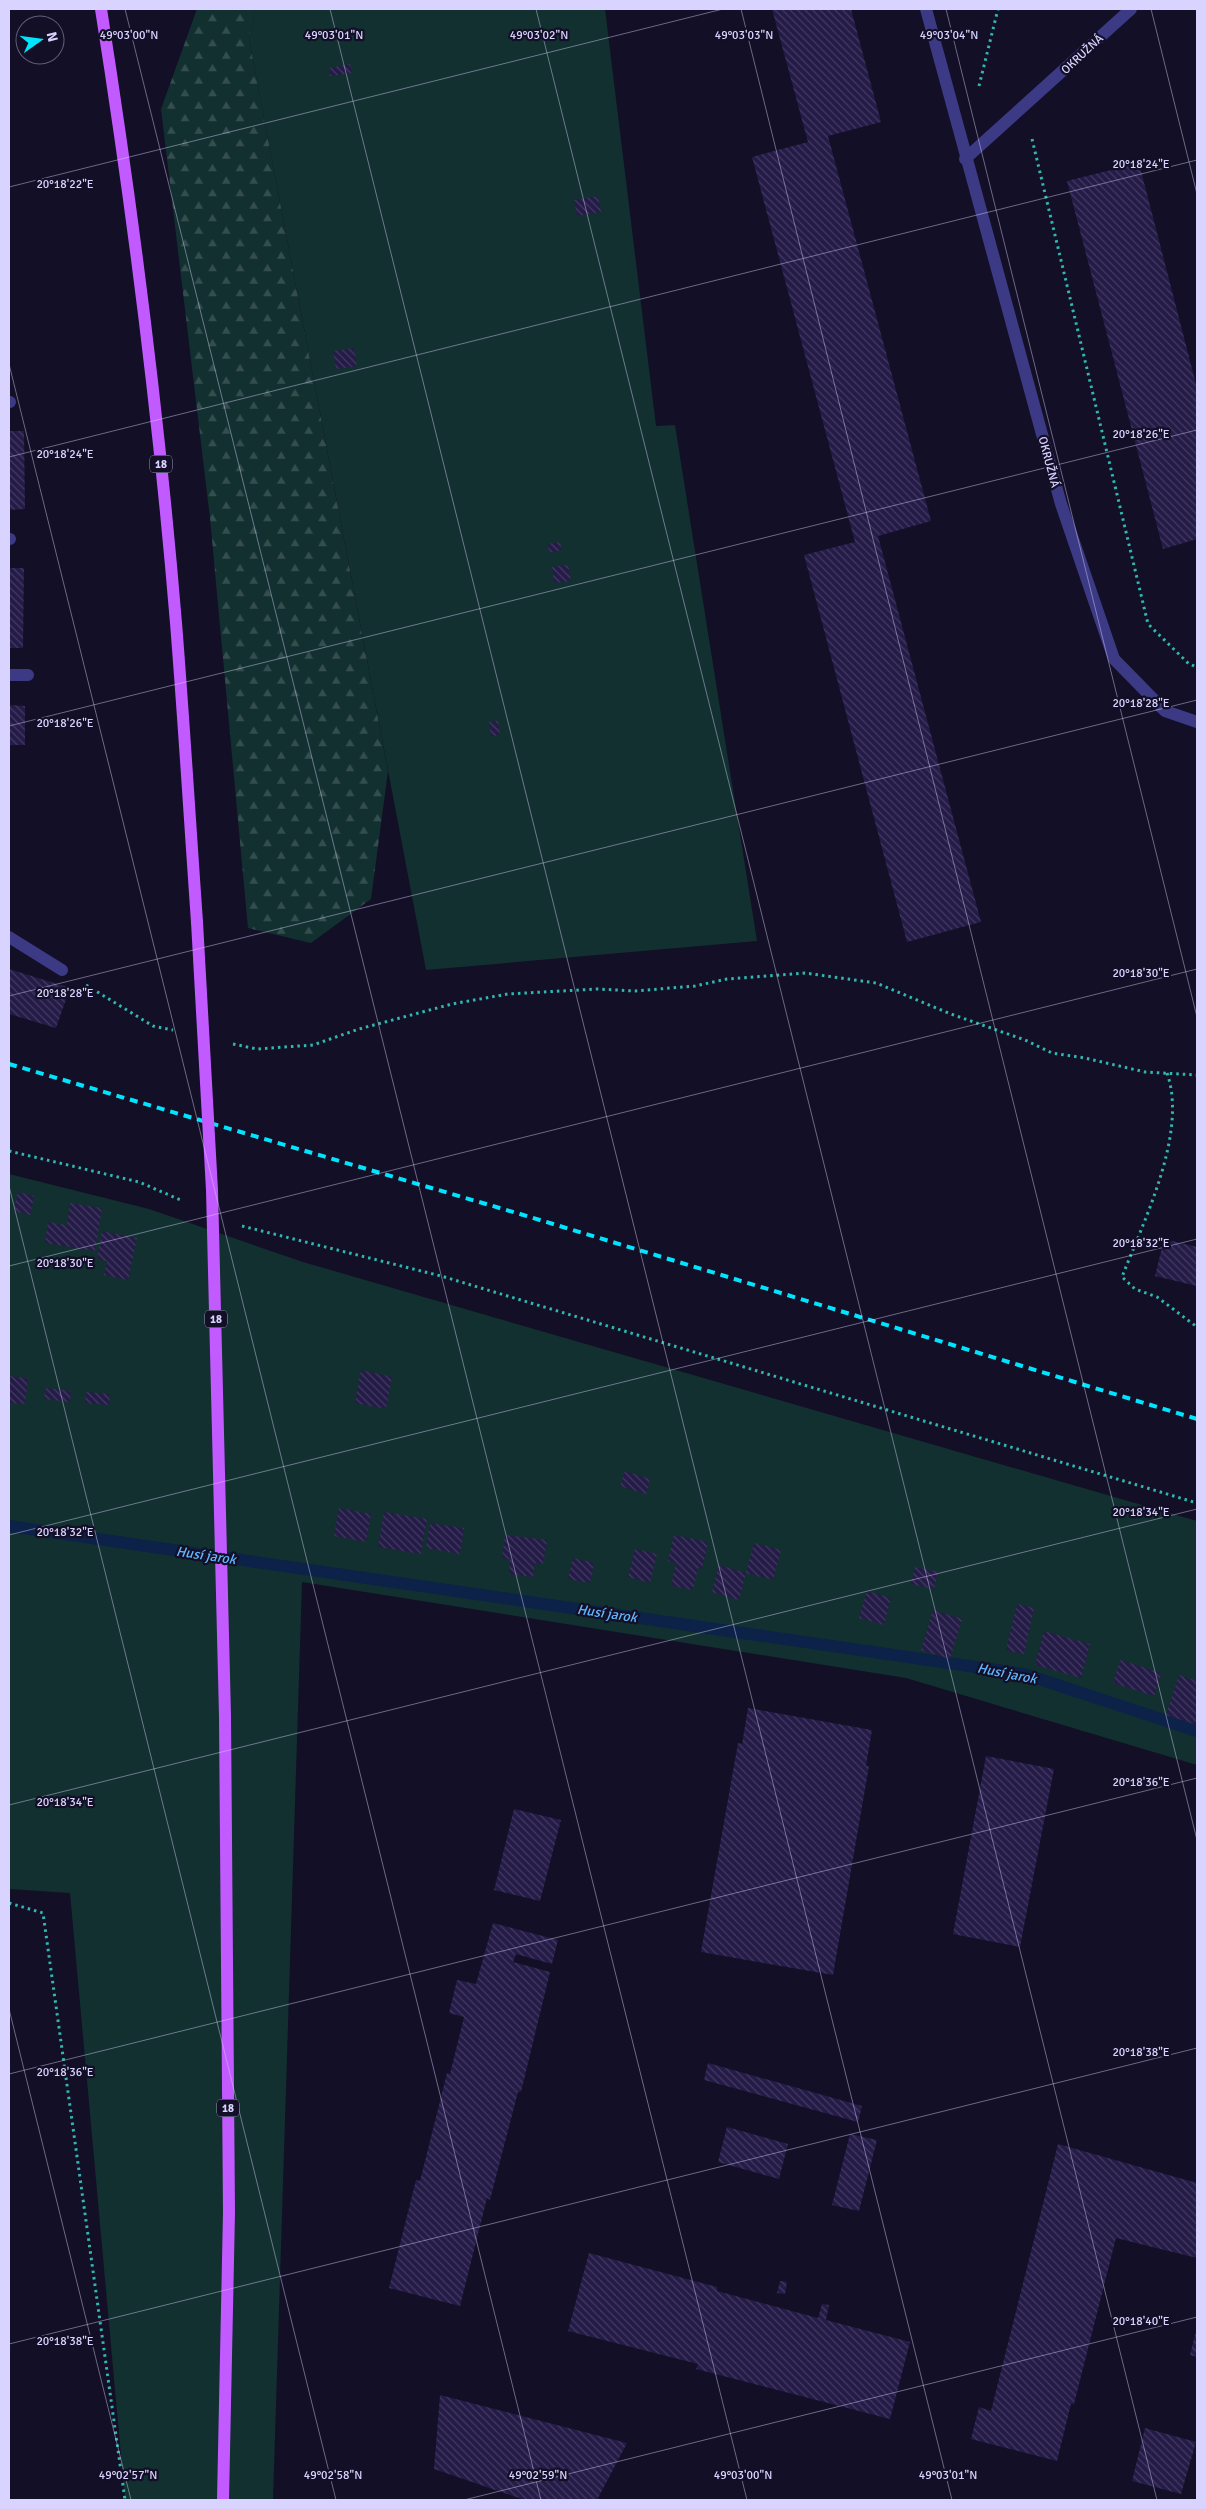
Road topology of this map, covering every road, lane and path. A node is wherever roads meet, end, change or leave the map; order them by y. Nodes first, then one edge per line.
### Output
1 (101, 9) edge
2 (926, 9) edge
3 (998, 9) edge
4 (1131, 9) edge
5 (977, 95) dead end
6 (1024, 107) junction
7 (966, 159) junction
8 (1197, 666) edge
9 (9, 675) edge
10 (28, 675) dead end
11 (1197, 722) edge
12 (9, 937) edge
13 (62, 970) joint
14 (181, 1032) dead end
15 (229, 1043) dead end
16 (1167, 1073) junction
17 (1197, 1075) edge
18 (9, 1151) edge
19 (184, 1201) dead end
20 (238, 1224) dead end
21 (1197, 1327) edge
22 (1197, 1503) edge
23 (9, 1903) edge
24 (125, 2500) edge
25 (223, 2500) edge

1 - 25 main road, 18, bridge
2 - 7 street, OKRUŽNÁ
3 - 5 path
4 - 6 street, OKRUŽNÁ
6 - 7 street, OKRUŽNÁ
6 - 8 path
7 - 11 street, OKRUŽNÁ
9 - 10 street
12 - 13 street
13 - 14 path
15 - 16 path
16 - 17 path
16 - 21 path
18 - 19 path
20 - 22 path
23 - 24 path

